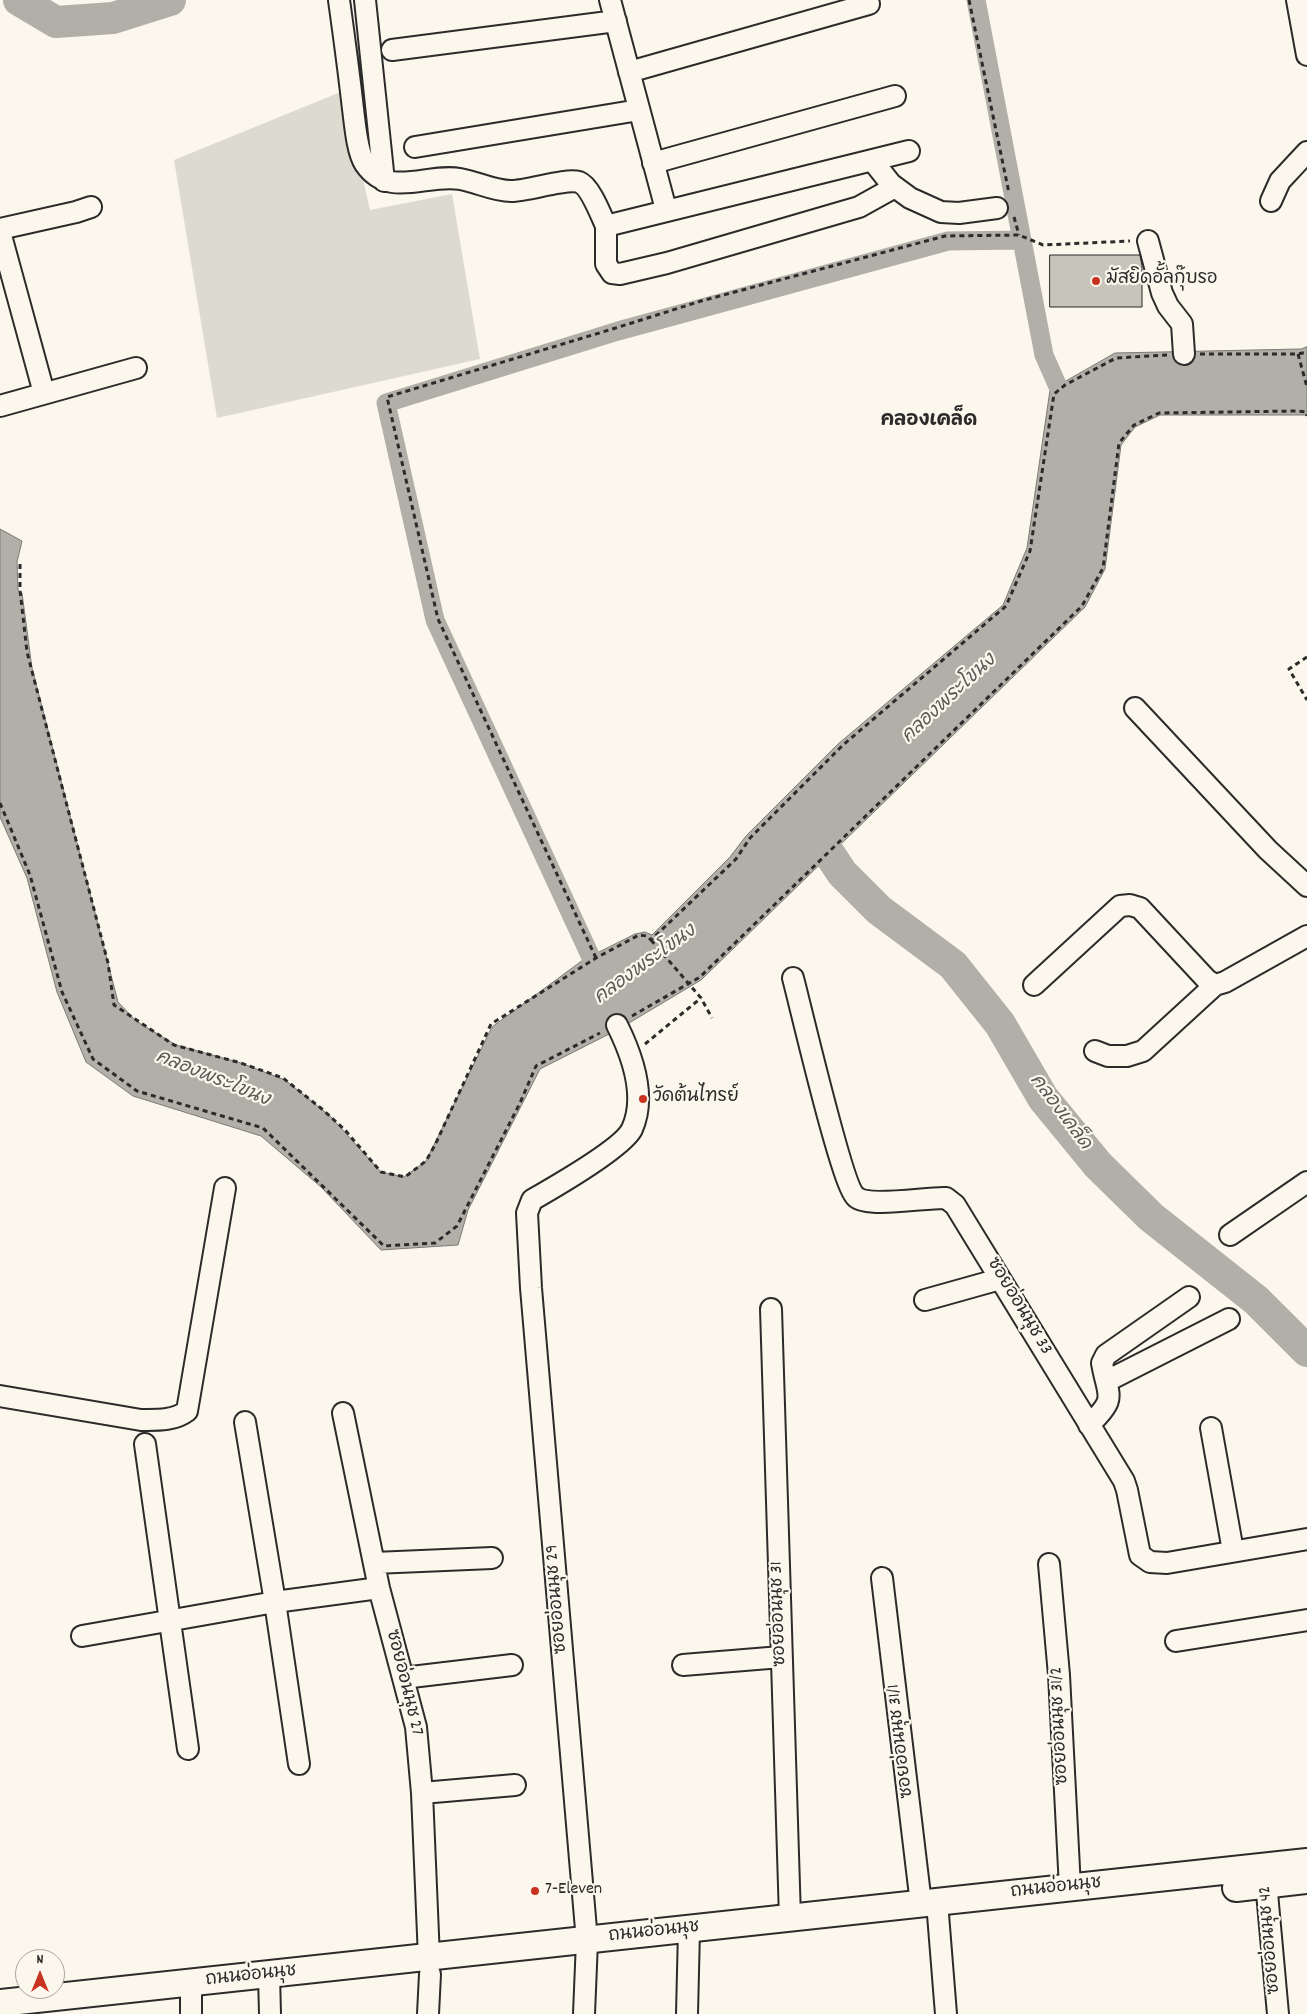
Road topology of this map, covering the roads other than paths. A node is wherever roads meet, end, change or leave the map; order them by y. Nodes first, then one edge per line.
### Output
1 (339, 0) edge
2 (365, 0) edge
3 (610, 0) edge
4 (1297, 0) edge
5 (869, 4) dead end
6 (616, 21) junction
7 (392, 50) dead end
8 (1307, 55) edge
9 (629, 72) junction
10 (895, 96) dead end
11 (640, 110) junction
12 (416, 147) dead end
13 (909, 151) dead end
14 (1307, 152) edge
15 (872, 160) junction
16 (653, 162) junction
17 (384, 180) junction
18 (895, 187) junction
19 (1271, 201) dead end
20 (664, 202) dead end
21 (1007, 205) road end
22 (91, 207) dead end
23 (606, 226) junction
24 (0, 230) edge
25 (1148, 241) road end
26 (1184, 354) dead end
27 (136, 368) dead end
28 (44, 393) junction
29 (0, 406) edge
30 (1135, 708) dead end
31 (1306, 884) edge
32 (1307, 936) edge
33 (793, 978) dead end
34 (1034, 985) dead end
35 (1215, 985) junction
36 (618, 1027) road end
37 (1095, 1051) dead end
38 (1307, 1182) edge
39 (226, 1188) dead end
40 (1230, 1235) dead end
41 (1000, 1279) junction
42 (1189, 1297) dead end
43 (925, 1300) dead end
44 (771, 1309) dead end
45 (1229, 1319) dead end
46 (1107, 1381) junction
47 (0, 1396) edge
48 (343, 1413) dead end
49 (244, 1422) dead end
50 (1090, 1425) junction
51 (1211, 1428) dead end
52 (145, 1444) dead end
53 (1307, 1539) edge
54 (1233, 1551) junction
55 (492, 1558) dead end
56 (374, 1563) junction
57 (1049, 1564) dead end
58 (882, 1578) dead end
59 (379, 1588) junction
60 (275, 1602) junction
61 (1307, 1620) edge
62 (170, 1621) junction
63 (82, 1636) dead end
64 (1176, 1641) dead end
65 (781, 1658) junction
66 (512, 1664) dead end
67 (683, 1664) dead end
68 (403, 1678) junction
69 (188, 1749) dead end
70 (299, 1764) dead end
71 (516, 1785) dead end
72 (422, 1793) junction
73 (1307, 1862) edge
74 (1265, 1876) junction
75 (1307, 1880) edge
76 (1070, 1888) junction
77 (932, 1909) junction
78 (790, 1918) junction
79 (688, 1938) junction
80 (587, 1949) junction
81 (430, 1966) junction
82 (269, 1994) edge
83 (192, 1999) edge
84 (0, 2003) edge
85 (70, 2014) edge
86 (428, 2014) edge
87 (584, 2014) edge
88 (687, 2014) edge
89 (946, 2014) edge
90 (1278, 2014) edge

1 - 17 street
2 - 17 street
3 - 6 street
4 - 8 street
5 - 9 street
6 - 7 street
6 - 9 street
9 - 11 street
10 - 16 street
11 - 12 street
11 - 16 street
13 - 15 street
14 - 19 street
15 - 18 street
15 - 23 street
16 - 20 street
17 - 23 street
18 - 21 street
18 - 23 street
22 - 24 street
24 - 28 street
25 - 26 street
27 - 28 street
28 - 29 street
30 - 31 street
32 - 35 street
33 - 41 street, ซอยอ่อนนุช 33
34 - 35 street
35 - 37 street
36 - 80 street, ซอยอ่อนนุช 29
38 - 40 street
39 - 47 street
41 - 43 street
41 - 50 street, ซอยอ่อนนุช 33
42 - 46 street
44 - 65 street, ซอยอ่อนนุช 31
45 - 46 street
46 - 50 street
48 - 56 street, ซอยอ่อนนุช 27
49 - 60 street
50 - 54 street, ซอยอ่อนนุช 33
51 - 54 street
52 - 62 street
53 - 54 street, ซอยอ่อนนุช 33
55 - 56 street
56 - 59 street, ซอยอ่อนนุช 27
57 - 76 street, ซอยอ่อนนุช 31/2
58 - 77 street, ซอยอ่อนนุช 31/1
59 - 60 street
59 - 68 street, ซอยอ่อนนุช 27
60 - 62 street
60 - 70 street
61 - 64 street
62 - 63 street
62 - 69 street
65 - 67 street
65 - 78 street, ซอยอ่อนนุช 31
66 - 68 street
68 - 72 street, ซอยอ่อนนุช 27
71 - 72 street
72 - 81 street, ซอยอ่อนนุช 27
73 - 74 main road, ถนนอ่อนนุช
74 - 75 main road, ถนนอ่อนนุช
74 - 76 main road, ถนนอ่อนนุช
74 - 77 main road, ถนนอ่อนนุช
74 - 90 street, ซอยอ่อนนุช 42
76 - 77 main road, ถนนอ่อนนุช
77 - 78 main road, ถนนอ่อนนุช
77 - 79 main road, ถนนอ่อนนุช
77 - 89 street, ซอยอ่อนนุช 31/1
78 - 79 main road, ถนนอ่อนนุช
79 - 80 main road, ถนนอ่อนนุช
79 - 88 street
80 - 81 main road, ถนนอ่อนนุช
80 - 87 street, ซอยอ่อนนุช 29
81 - 82 main road, ถนนอ่อนนุช
81 - 86 street, ซอยอ่อนนุช 27
82 - 83 main road, ถนนอ่อนนุช
83 - 84 main road, ถนนอ่อนนุช
83 - 85 main road, ถนนอ่อนนุช

